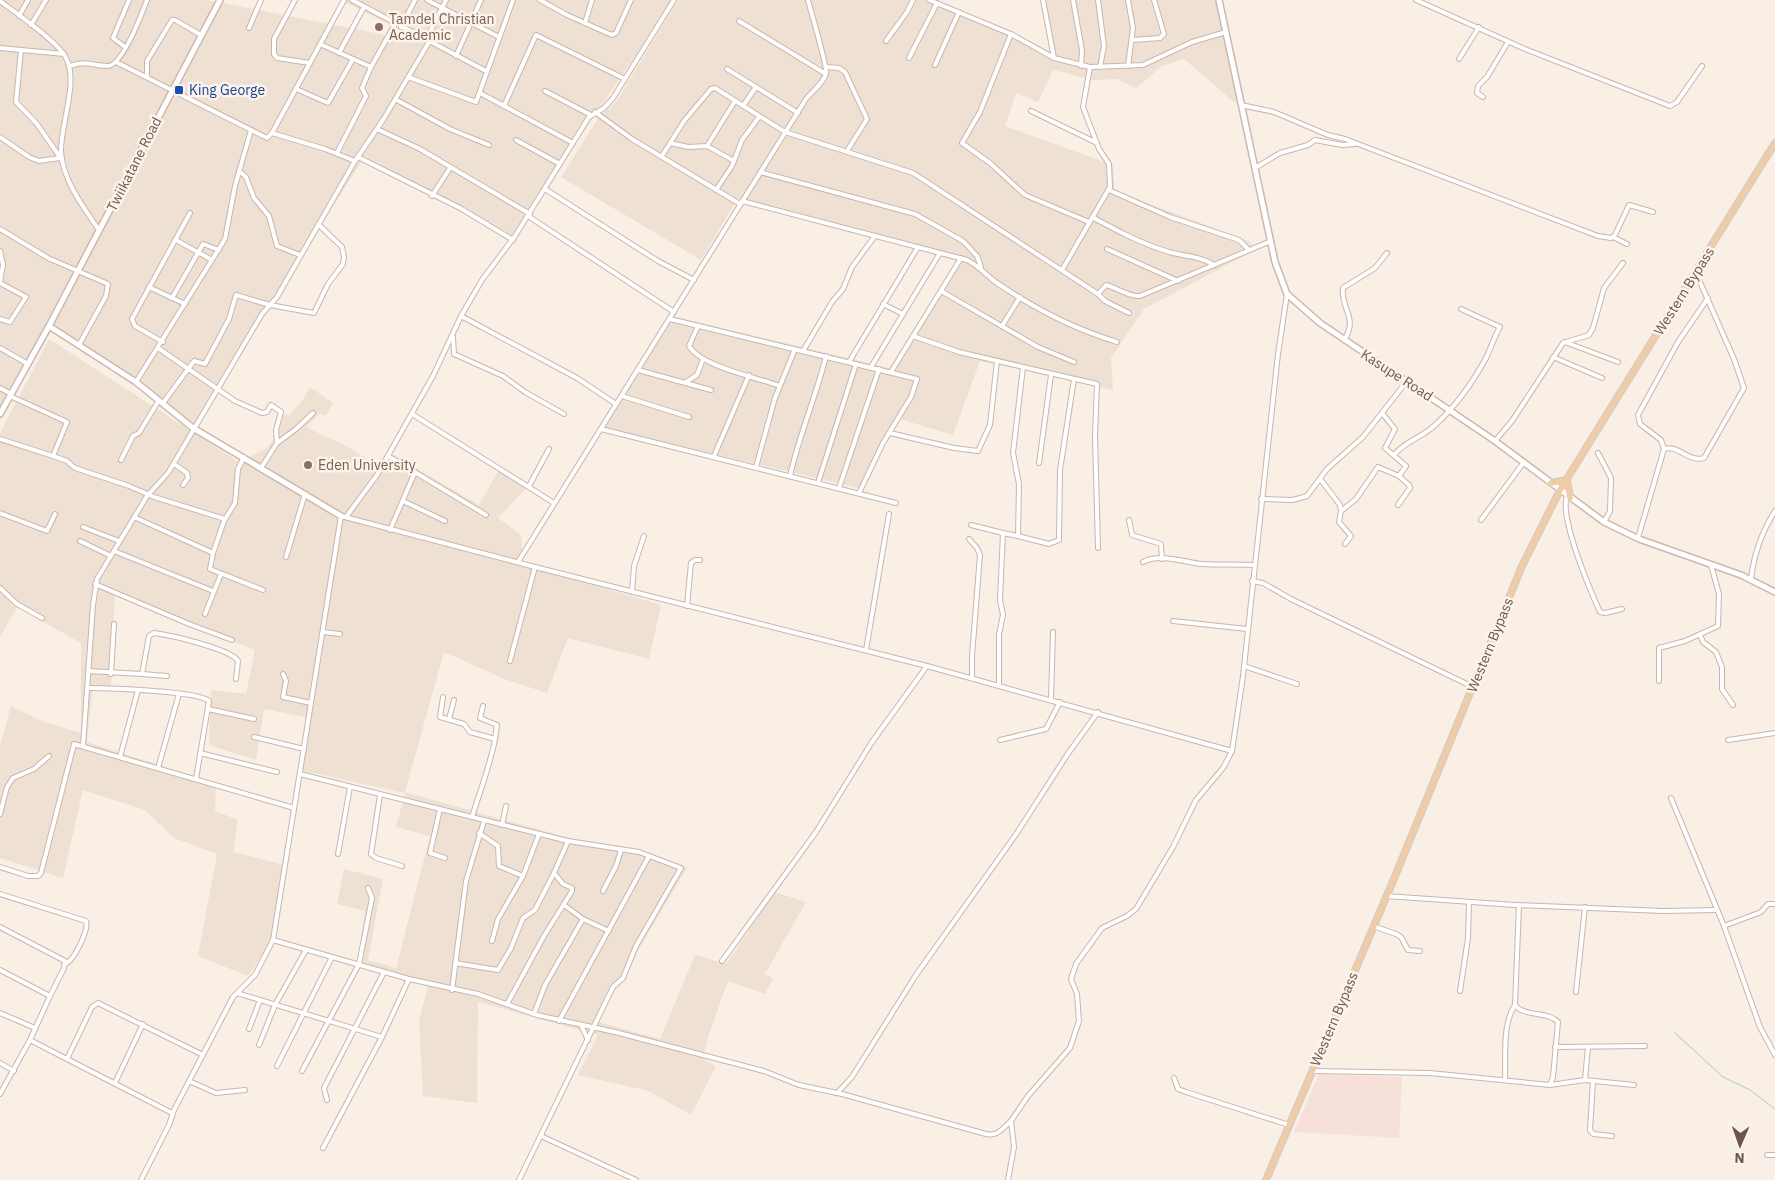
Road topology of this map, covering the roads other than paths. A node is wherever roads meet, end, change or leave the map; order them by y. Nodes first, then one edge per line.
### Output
1 (0, 0) edge
2 (28, 0) edge
3 (46, 0) edge
4 (129, 0) edge
5 (147, 0) edge
6 (220, 0) edge
7 (261, 0) edge
8 (295, 0) edge
9 (344, 0) edge
10 (352, 0) edge
11 (416, 0) edge
12 (427, 0) edge
13 (446, 0) edge
14 (481, 0) edge
15 (513, 0) edge
16 (540, 0) edge
17 (592, 0) edge
18 (631, 0) edge
19 (674, 0) edge
20 (808, 0) edge
21 (913, 0) edge
22 (929, 0) edge
23 (1043, 0) edge
24 (1073, 0) edge
25 (1098, 0) edge
26 (1128, 0) edge
27 (1154, 0) edge
28 (1219, 0) edge
29 (1416, 0) edge
30 (937, 3) junction
31 (364, 7) junction
32 (442, 8) junction
33 (959, 12) junction
34 (19, 16) junction
35 (470, 22) junction
36 (739, 22) dead end
37 (585, 23) junction
38 (395, 24) junction
39 (31, 25) junction
40 (401, 27) junction
41 (1479, 27) junction
42 (249, 28) dead end
43 (1226, 32) junction
44 (1011, 34) junction
45 (201, 35) junction
46 (499, 37) junction
47 (1132, 40) junction
48 (427, 41) junction
49 (886, 41) dead end
50 (1508, 42) junction
51 (320, 44) junction
52 (125, 47) junction
53 (0, 48) edge
54 (21, 50) junction
55 (339, 53) junction
56 (64, 54) junction
57 (456, 56) junction
58 (909, 58) dead end
59 (1054, 58) junction
60 (354, 59) junction
61 (1459, 59) dead end
62 (116, 62) junction
63 (310, 63) junction
64 (935, 65) dead end
65 (70, 66) junction
66 (1081, 66) junction
67 (1128, 66) junction
68 (1702, 66) dead end
69 (371, 67) junction
70 (827, 67) junction
71 (1100, 67) junction
72 (727, 68) dead end
73 (1090, 68) junction
74 (486, 71) junction
75 (826, 74) junction
76 (147, 77) junction
77 (408, 77) junction
78 (625, 79) junction
79 (756, 87) junction
80 (296, 89) junction
81 (172, 90) junction
82 (545, 91) dead end
83 (480, 93) junction
84 (1483, 96) dead end
85 (395, 99) junction
86 (735, 101) junction
87 (1241, 105) junction
88 (504, 106) junction
89 (743, 106) junction
90 (1031, 111) dead end
91 (798, 112) junction
92 (593, 114) junction
93 (759, 117) junction
94 (377, 129) junction
95 (251, 130) junction
96 (785, 132) junction
97 (272, 133) junction
98 (0, 137) edge
99 (516, 140) dead end
100 (573, 143) junction
101 (670, 143) junction
102 (1097, 143) junction
103 (1775, 143) edge
104 (1355, 144) junction
105 (489, 145) dead end
106 (707, 146) junction
107 (847, 151) junction
108 (337, 153) junction
109 (662, 156) junction
110 (356, 159) junction
111 (61, 160) junction
112 (734, 161) junction
113 (560, 164) junction
114 (450, 168) junction
115 (1255, 168) junction
116 (239, 171) junction
117 (760, 172) junction
118 (545, 189) junction
119 (716, 190) junction
120 (1109, 190) junction
121 (432, 196) junction
122 (741, 203) junction
123 (1653, 212) dead end
124 (190, 213) dead end
125 (529, 215) junction
126 (1092, 218) junction
127 (1089, 222) junction
128 (319, 225) junction
129 (0, 229) edge
130 (99, 230) junction
131 (875, 236) junction
132 (1613, 237) junction
133 (176, 240) junction
134 (513, 240) junction
135 (1271, 240) junction
136 (1627, 244) dead end
137 (918, 247) junction
138 (1107, 249) dead end
139 (1248, 249) junction
140 (219, 250) junction
141 (0, 251) edge
142 (197, 253) junction
143 (940, 253) junction
144 (1387, 253) dead end
145 (300, 255) junction
146 (961, 258) junction
147 (212, 260) junction
148 (1623, 263) dead end
149 (1214, 265) junction
150 (981, 267) junction
151 (77, 270) junction
152 (1062, 270) junction
153 (1696, 273) junction
154 (694, 280) junction
155 (1178, 281) junction
156 (0, 282) edge
157 (149, 287) junction
158 (941, 291) junction
159 (1098, 294) junction
160 (1287, 294) junction
161 (172, 298) junction
162 (1020, 298) junction
163 (1708, 298) junction
164 (185, 304) junction
165 (883, 304) junction
166 (270, 305) junction
167 (1461, 309) dead end
168 (674, 312) junction
169 (1129, 313) dead end
170 (903, 314) junction
171 (461, 316) junction
172 (0, 319) edge
173 (670, 319) junction
174 (698, 326) junction
175 (1002, 326) junction
176 (48, 327) junction
177 (453, 334) junction
178 (913, 336) junction
179 (1344, 340) junction
180 (163, 342) junction
181 (1117, 342) dead end
182 (1565, 342) junction
183 (79, 345) junction
184 (0, 348) edge
185 (158, 348) junction
186 (796, 349) junction
187 (803, 351) junction
188 (826, 356) junction
189 (1553, 357) junction
190 (703, 360) junction
191 (997, 361) junction
192 (849, 362) junction
193 (1074, 362) dead end
194 (1618, 362) dead end
195 (28, 364) junction
196 (856, 364) junction
197 (871, 367) junction
198 (1024, 368) junction
199 (188, 369) junction
200 (879, 369) junction
201 (638, 370) junction
202 (891, 372) junction
203 (749, 375) junction
204 (1051, 375) junction
205 (1602, 378) dead end
206 (1074, 379) junction
207 (1407, 381) junction
208 (136, 382) junction
209 (685, 382) junction
210 (780, 386) junction
211 (0, 388) edge
212 (216, 390) junction
213 (712, 390) dead end
214 (10, 395) junction
215 (622, 396) junction
216 (161, 402) junction
217 (616, 404) junction
218 (1449, 409) junction
219 (313, 413) dead end
220 (1382, 413) junction
221 (0, 414) edge
222 (412, 414) junction
223 (564, 414) dead end
224 (689, 416) dead end
225 (193, 428) junction
226 (601, 428) junction
227 (890, 432) junction
228 (0, 439) edge
229 (1496, 441) junction
230 (277, 443) junction
231 (549, 449) dead end
232 (1664, 449) junction
233 (1598, 453) dead end
234 (1394, 455) junction
235 (53, 456) junction
236 (388, 456) junction
237 (714, 456) junction
238 (244, 457) junction
239 (121, 460) dead end
240 (1524, 462) junction
241 (1039, 463) dead end
242 (174, 464) junction
243 (756, 467) junction
244 (261, 468) junction
245 (415, 472) junction
246 (790, 476) junction
247 (1399, 476) junction
248 (1321, 480) junction
249 (1567, 480) junction
250 (818, 483) junction
251 (1552, 484) junction
252 (183, 485) dead end
253 (529, 486) junction
254 (839, 488) junction
255 (1560, 490) junction
256 (858, 493) junction
257 (149, 494) junction
258 (305, 494) junction
259 (1568, 496) junction
260 (1261, 499) junction
261 (1556, 500) junction
262 (403, 501) junction
263 (554, 503) junction
264 (896, 503) dead end
265 (1398, 505) dead end
266 (1342, 511) junction
267 (1775, 511) edge
268 (0, 513) edge
269 (55, 514) dead end
270 (889, 514) dead end
271 (486, 515) dead end
272 (344, 516) junction
273 (134, 517) junction
274 (226, 519) junction
275 (1129, 520) dead end
276 (1481, 520) dead end
277 (445, 521) dead end
278 (1604, 522) junction
279 (971, 525) dead end
280 (83, 527) dead end
281 (390, 530) junction
282 (1003, 533) junction
283 (644, 536) dead end
284 (1018, 536) junction
285 (1638, 538) junction
286 (969, 539) dead end
287 (80, 541) dead end
288 (119, 541) junction
289 (1345, 544) dead end
290 (1098, 548) dead end
291 (114, 551) junction
292 (213, 553) junction
293 (111, 556) junction
294 (286, 557) dead end
295 (1162, 559) junction
296 (700, 560) dead end
297 (518, 562) junction
298 (1143, 562) dead end
299 (1711, 562) junction
300 (1254, 565) junction
301 (535, 568) junction
302 (221, 574) junction
303 (1751, 579) junction
304 (1252, 581) junction
305 (95, 584) junction
306 (0, 588) edge
307 (263, 590) dead end
308 (214, 591) junction
309 (632, 592) junction
310 (1775, 592) edge
311 (687, 606) junction
312 (1622, 609) dead end
313 (205, 614) dead end
314 (42, 618) dead end
315 (1173, 621) dead end
316 (114, 624) dead end
317 (1247, 629) junction
318 (323, 632) junction
319 (1053, 632) dead end
320 (340, 634) dead end
321 (1700, 635) junction
322 (232, 640) dead end
323 (866, 650) junction
324 (510, 661) dead end
325 (927, 666) junction
326 (1244, 666) junction
327 (89, 672) junction
328 (112, 674) junction
329 (142, 674) junction
330 (282, 674) dead end
331 (167, 676) dead end
332 (972, 678) junction
333 (236, 679) dead end
334 (1659, 681) dead end
335 (1297, 684) dead end
336 (999, 685) junction
337 (1472, 687) junction
338 (88, 688) junction
339 (138, 690) junction
340 (179, 694) junction
341 (443, 697) dead end
342 (1051, 699) junction
343 (454, 700) dead end
344 (1060, 702) junction
345 (311, 703) junction
346 (1733, 705) dead end
347 (483, 706) dead end
348 (208, 709) junction
349 (1098, 712) junction
350 (254, 719) dead end
351 (449, 719) junction
352 (1775, 733) edge
353 (254, 737) dead end
354 (495, 739) junction
355 (1000, 740) dead end
356 (1728, 740) dead end
357 (83, 746) junction
358 (304, 749) junction
359 (1232, 751) junction
360 (200, 753) junction
361 (50, 756) dead end
362 (120, 757) junction
363 (158, 768) junction
364 (277, 772) dead end
365 (300, 774) junction
366 (196, 779) junction
367 (350, 787) junction
368 (380, 795) junction
369 (1672, 798) dead end
370 (506, 806) dead end
371 (294, 808) junction
372 (440, 809) junction
373 (0, 814) edge
374 (472, 817) junction
375 (484, 821) junction
376 (502, 825) junction
377 (480, 833) junction
378 (540, 834) junction
379 (568, 841) junction
380 (621, 850) junction
381 (338, 854) dead end
382 (650, 856) junction
383 (445, 858) dead end
384 (402, 866) dead end
385 (0, 867) edge
386 (554, 873) junction
387 (523, 876) junction
388 (368, 888) dead end
389 (603, 892) dead end
390 (0, 894) edge
391 (1386, 896) junction
392 (1469, 903) junction
393 (1775, 904) edge
394 (564, 905) junction
395 (1519, 906) junction
396 (1585, 907) junction
397 (1716, 910) junction
398 (583, 919) junction
399 (1373, 926) junction
400 (1724, 926) junction
401 (0, 927) edge
402 (609, 931) junction
403 (273, 940) junction
404 (492, 941) dead end
405 (306, 950) junction
406 (1420, 951) dead end
407 (332, 957) junction
408 (722, 961) dead end
409 (455, 963) junction
410 (65, 964) junction
411 (360, 964) junction
412 (0, 970) edge
413 (384, 972) junction
414 (409, 979) junction
415 (452, 990) junction
416 (1460, 991) dead end
417 (237, 992) junction
418 (1576, 992) dead end
419 (50, 996) junction
420 (260, 1000) junction
421 (508, 1004) junction
422 (275, 1005) junction
423 (1514, 1005) junction
424 (0, 1013) edge
425 (302, 1014) junction
426 (534, 1014) junction
427 (329, 1021) junction
428 (559, 1021) junction
429 (144, 1024) junction
430 (581, 1025) junction
431 (35, 1028) junction
432 (593, 1028) junction
433 (249, 1029) dead end
434 (355, 1029) junction
435 (382, 1037) junction
436 (30, 1040) junction
437 (588, 1040) junction
438 (259, 1045) dead end
439 (1645, 1046) dead end
440 (1555, 1047) junction
441 (1588, 1047) junction
442 (203, 1054) junction
443 (1775, 1055) edge
444 (67, 1058) junction
445 (0, 1063) edge
446 (278, 1066) dead end
447 (14, 1070) junction
448 (1312, 1070) junction
449 (302, 1072) dead end
450 (1174, 1078) dead end
451 (1505, 1079) junction
452 (1585, 1080) junction
453 (189, 1081) junction
454 (1593, 1081) junction
455 (115, 1083) junction
456 (1550, 1085) junction
457 (1634, 1085) dead end
458 (245, 1090) dead end
459 (837, 1093) junction
460 (0, 1094) edge
461 (327, 1100) dead end
462 (172, 1113) junction
463 (1011, 1121) junction
464 (1289, 1125) junction
465 (541, 1136) junction
466 (1612, 1136) dead end
467 (323, 1148) dead end
468 (1767, 1155) dead end
469 (1775, 1155) edge
470 (141, 1180) edge
471 (519, 1180) edge
472 (636, 1180) edge
473 (1008, 1180) edge
474 (1267, 1180) edge

1 - 34 street
2 - 34 street
3 - 39 street
4 - 52 street
5 - 52 street
6 - 45 street, Twiikatane Road
7 - 42 street
8 - 63 street
9 - 51 street
10 - 31 street
11 - 40 street
12 - 32 street
13 - 32 street
14 - 35 street
15 - 46 street
16 - 37 street
17 - 37 street
18 - 37 street
19 - 78 street
20 - 70 street
21 - 49 street
22 - 30 street
23 - 59 street
24 - 66 street
25 - 71 street
26 - 47 street
27 - 47 street
28 - 43 street, Kasupe Road
29 - 41 street
30 - 33 street
30 - 58 street
31 - 38 street
31 - 55 street
32 - 35 street
32 - 48 street
33 - 44 street
33 - 64 street
34 - 39 street
35 - 46 street
35 - 57 street
36 - 75 street
38 - 40 street
38 - 69 street
39 - 56 street
40 - 48 street
41 - 50 street
41 - 61 street
43 - 67 street
43 - 87 street, Kasupe Road
44 - 59 street
44 - 127 street
45 - 76 street
45 - 81 street, Twiikatane Road
46 - 74 street
47 - 67 street
48 - 57 street
48 - 77 street
50 - 68 street
50 - 84 street
51 - 55 street
51 - 63 street
52 - 62 street
53 - 54 street
54 - 56 street
54 - 111 street
55 - 60 street
56 - 65 street
57 - 74 street
59 - 66 street
60 - 69 street
60 - 80 street
62 - 65 street
62 - 76 street
63 - 80 street
65 - 111 street
66 - 73 street
67 - 71 street
69 - 108 street
70 - 75 street
70 - 107 street
71 - 73 street
72 - 79 street
73 - 102 street
74 - 83 street
75 - 91 street
76 - 81 street
77 - 83 street
77 - 85 street
78 - 88 street
78 - 92 street
79 - 89 street
79 - 91 street
80 - 97 street
81 - 95 street
81 - 130 street, Twiikatane Road
82 - 92 street
83 - 88 street
85 - 94 street
85 - 105 street
86 - 89 street
86 - 101 street
86 - 106 street
87 - 104 street
87 - 115 street, Kasupe Road
88 - 100 street
89 - 93 street
90 - 102 street
91 - 96 street
92 - 100 street
92 - 109 street
93 - 96 street
93 - 112 street
94 - 110 street
94 - 114 street
95 - 97 street
95 - 116 street
96 - 107 street
96 - 117 street
97 - 108 street
98 - 111 street
99 - 113 street
100 - 113 street
101 - 106 street
101 - 109 street
102 - 120 street
103 - 153 main road, Western Bypass
104 - 115 street
104 - 132 street
106 - 112 street
107 - 152 street
108 - 110 street
109 - 119 street
110 - 121 street
110 - 128 street
111 - 130 street
112 - 119 street
113 - 118 street
114 - 121 street
114 - 125 street
115 - 135 street, Kasupe Road
116 - 140 street
116 - 145 street
117 - 122 street
117 - 150 street
118 - 125 street
118 - 154 street
119 - 122 street
120 - 126 street
120 - 139 street
121 - 134 street
122 - 131 street
122 - 154 street
123 - 132 street
124 - 133 street
125 - 134 street
125 - 168 street
126 - 127 street
126 - 149 street
127 - 152 street
128 - 145 street
128 - 166 street
129 - 151 street
130 - 151 street, Twiikatane Road
131 - 137 street
131 - 187 street
132 - 136 street
133 - 142 street
133 - 157 street
134 - 171 street
135 - 139 street
135 - 160 street, Kasupe Road
137 - 143 street
137 - 165 street
138 - 155 street
139 - 149 street
140 - 142 street
140 - 147 street
141 - 156 street
142 - 147 street
142 - 161 street
143 - 146 street
143 - 170 street
144 - 179 street
145 - 166 street
146 - 150 street
146 - 158 street
147 - 164 street
148 - 182 street
149 - 155 street
150 - 162 street
151 - 176 street, Twiikatane Road
151 - 183 street
152 - 159 street
153 - 163 street
153 - 249 main road, Western Bypass
154 - 168 street
155 - 159 street
156 - 172 street
157 - 161 street
157 - 180 street
158 - 175 street
158 - 178 street
159 - 169 street
160 - 179 street, Kasupe Road
160 - 260 street
161 - 164 street
162 - 175 street
162 - 181 street
163 - 232 street
163 - 232 street
164 - 180 street
165 - 170 street
165 - 192 street
166 - 199 street
166 - 212 street
167 - 218 street
168 - 173 street
170 - 197 street
171 - 177 street
171 - 217 street
173 - 174 street
173 - 201 street
174 - 186 street
174 - 190 street
175 - 193 street
176 - 183 street
176 - 195 street, Twiikatane Road
177 - 222 street
177 - 223 street
178 - 191 street
178 - 202 street
179 - 207 street, Kasupe Road
180 - 185 street
182 - 189 street
182 - 194 street
183 - 208 street
184 - 195 street
185 - 199 street
185 - 208 street
186 - 187 street
186 - 210 street
187 - 188 street
188 - 192 street
188 - 246 street
189 - 205 street
189 - 229 street
190 - 203 street
190 - 209 street
191 - 198 street
191 - 227 street
192 - 196 street
195 - 214 street, Twiikatane Road
196 - 197 street
196 - 250 street
197 - 200 street
198 - 204 street
198 - 284 street
199 - 212 street
199 - 216 street
200 - 202 street
200 - 254 street
201 - 209 street
201 - 215 street
202 - 227 street
203 - 210 street
203 - 237 street
204 - 206 street
204 - 241 street
206 - 284 street
206 - 290 street
207 - 218 street, Kasupe Road
207 - 220 street
208 - 216 street
209 - 213 street
210 - 243 street
211 - 214 street
212 - 225 street
212 - 230 street
214 - 221 street, Twiikatane Road
214 - 235 street
215 - 217 street
215 - 224 street
216 - 225 street
216 - 239 street
217 - 226 street
218 - 229 street, Kasupe Road
218 - 234 street
219 - 230 street
220 - 234 street
220 - 248 street
222 - 236 street
222 - 253 street
225 - 238 street
225 - 242 street
226 - 237 street
226 - 263 street
227 - 256 street
228 - 235 street
229 - 240 street, Kasupe Road
230 - 244 street
231 - 253 street
232 - 285 street
233 - 278 street
234 - 247 street
235 - 257 street
236 - 245 street
236 - 272 street
237 - 243 street
238 - 244 street
238 - 274 street
240 - 251 street, Kasupe Road
240 - 276 street
242 - 252 street
242 - 257 street
243 - 246 street
244 - 258 street
245 - 262 street
245 - 271 street
246 - 250 street
247 - 265 street
247 - 266 street
248 - 260 street
248 - 266 street
249 - 251 main road
249 - 255 main road, Western Bypass
249 - 259 main road
250 - 254 street
251 - 255 street, Kasupe Road
251 - 261 main road
253 - 263 street
254 - 256 street
255 - 259 street, Kasupe Road
255 - 261 main road, Western Bypass
256 - 264 street
257 - 273 street
257 - 274 street
258 - 272 street
258 - 294 street
259 - 261 main road
259 - 278 street, Kasupe Road
259 - 312 street
260 - 300 street
261 - 337 main road, Western Bypass
262 - 277 street
262 - 281 street
263 - 297 street
266 - 289 street
267 - 303 street
268 - 269 street
270 - 323 street
272 - 281 street
272 - 318 street
273 - 288 street
273 - 292 street
274 - 292 street
275 - 295 street
278 - 285 street, Kasupe Road
279 - 282 street
280 - 288 street
281 - 297 street
282 - 284 street
282 - 336 street
283 - 309 street
285 - 299 street, Kasupe Road
286 - 332 street
287 - 293 street
288 - 291 street
291 - 293 street
291 - 308 street
292 - 302 street
293 - 305 street
295 - 298 street
295 - 300 street
296 - 311 street
297 - 301 street
299 - 303 street, Kasupe Road
299 - 321 street
300 - 304 street
301 - 309 street
301 - 324 street
302 - 307 street
302 - 308 street
303 - 310 street, Kasupe Road
304 - 317 street
304 - 337 street
305 - 322 street
305 - 327 street
306 - 314 street
308 - 313 street
309 - 311 street
311 - 323 street
315 - 317 street
316 - 328 street
317 - 326 street
318 - 320 street
318 - 345 street
319 - 342 street
321 - 334 street
321 - 346 street
323 - 325 street
325 - 332 street
325 - 408 street
326 - 335 street
326 - 359 street
327 - 328 street
327 - 338 street
328 - 329 street
329 - 331 street
329 - 333 street
330 - 345 street
332 - 336 street
336 - 342 street
337 - 391 main road, Western Bypass
338 - 339 street
338 - 357 street
339 - 340 street
339 - 362 street
340 - 348 street
340 - 363 street
341 - 351 street
342 - 344 street
343 - 351 street
344 - 349 street
344 - 355 street
345 - 358 street
347 - 354 street
348 - 350 street
348 - 360 street
349 - 359 street
349 - 459 street
351 - 354 street
352 - 356 street
353 - 358 street
354 - 374 street
357 - 362 street
357 - 385 street
358 - 365 street
359 - 463 street
360 - 364 street
360 - 366 street
361 - 373 street
362 - 363 street
363 - 366 street
365 - 367 street
365 - 371 street
366 - 371 street
367 - 368 street
367 - 381 street
368 - 372 street
368 - 384 street
369 - 397 street
370 - 376 street
371 - 403 street
372 - 374 street
372 - 383 street
374 - 375 street
375 - 376 street
375 - 377 street
376 - 378 street
377 - 387 street
377 - 409 street
378 - 379 street
378 - 387 street
379 - 380 street
379 - 386 street
380 - 382 street
380 - 389 street
382 - 402 street
382 - 432 street
386 - 394 street
386 - 409 street
387 - 404 street
388 - 411 street
390 - 410 street
391 - 392 street
391 - 399 main road, Western Bypass
392 - 395 street
392 - 416 street
393 - 400 street
394 - 398 street
394 - 421 street
395 - 396 street
395 - 423 street
396 - 397 street
396 - 418 street
397 - 400 street
398 - 402 street
398 - 426 street
399 - 406 street
399 - 448 main road, Western Bypass
400 - 443 street
401 - 410 street
402 - 428 street
403 - 405 street
403 - 417 street
405 - 407 street
405 - 422 street
407 - 411 street
407 - 425 street
409 - 415 street
410 - 419 street
411 - 413 street
411 - 427 street
412 - 419 street
413 - 414 street
413 - 434 street
414 - 415 street
414 - 435 street
415 - 421 street
417 - 420 street
417 - 442 street
419 - 431 street
420 - 422 street
420 - 433 street
421 - 426 street
422 - 425 street
422 - 438 street
423 - 440 street
423 - 451 street
424 - 431 street
425 - 427 street
425 - 446 street
426 - 428 street
427 - 434 street
427 - 449 street
428 - 430 street
429 - 442 street
429 - 444 street
429 - 455 street
430 - 432 street
430 - 437 street
431 - 436 street
432 - 437 street
432 - 459 street
434 - 435 street
434 - 461 street
435 - 467 street
436 - 444 street
436 - 447 street
437 - 465 street
439 - 441 street
440 - 441 street
440 - 456 street
441 - 452 street
442 - 453 street
444 - 455 street
445 - 447 street
447 - 460 street
448 - 451 street
448 - 464 main road, Western Bypass
450 - 464 street
451 - 456 street
452 - 454 street
452 - 456 street
453 - 458 street
453 - 462 street
454 - 457 street
454 - 466 street
455 - 462 street
459 - 463 street
462 - 470 street
463 - 473 street
464 - 474 main road, Western Bypass
465 - 471 street
465 - 472 street
468 - 469 street

